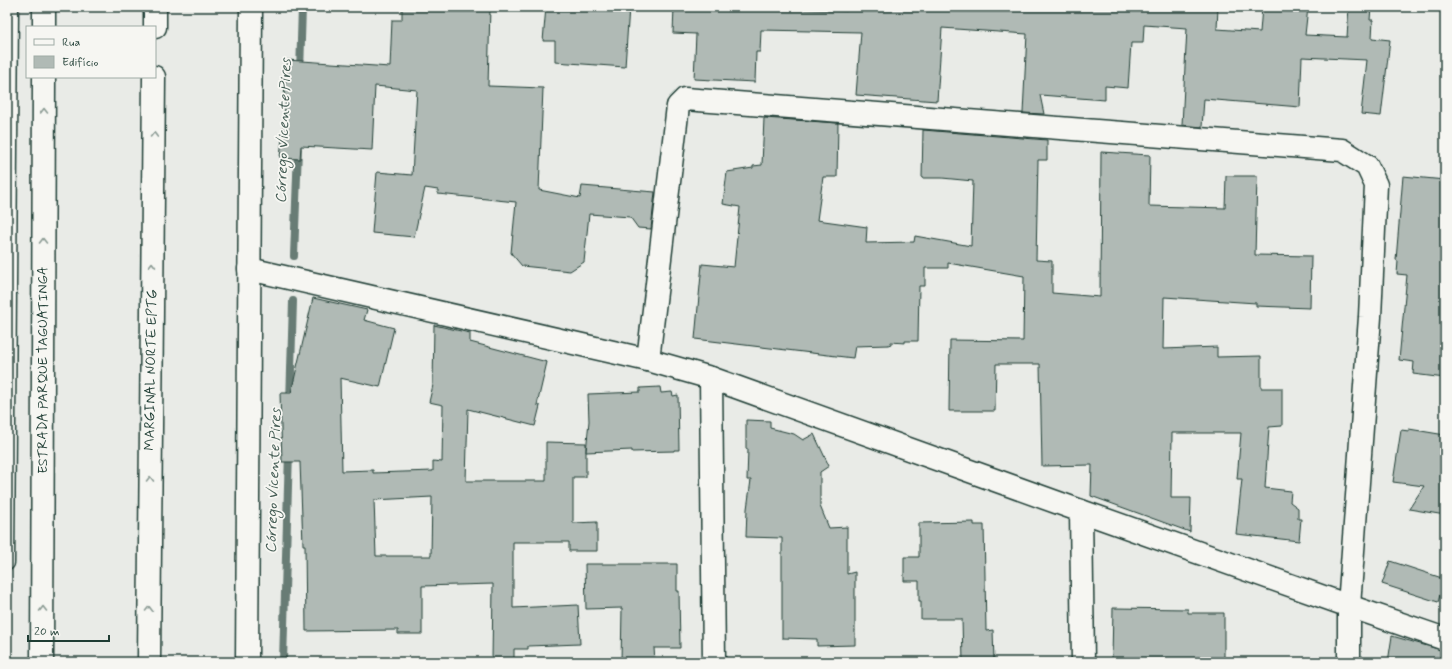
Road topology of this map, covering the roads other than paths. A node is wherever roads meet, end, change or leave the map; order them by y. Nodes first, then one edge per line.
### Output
1 (11, 7) edge
2 (44, 7) edge
3 (155, 7) edge
4 (251, 7) edge
5 (44, 26) edge
6 (155, 26) edge
7 (44, 78) edge
8 (154, 78) edge
9 (249, 269) junction
10 (648, 360) junction
11 (711, 378) junction
12 (1081, 511) junction
13 (7, 563) edge
14 (1350, 606) junction
15 (1445, 639) edge
16 (42, 662) edge
17 (148, 662) edge
18 (247, 662) edge
19 (714, 662) edge
20 (1083, 662) edge
21 (1349, 662) edge

1 - 13 lane
2 - 5 main road
3 - 6 main road
4 - 9 main road
16 -> 7 main road, ESTRADA PARQUE TAGUATINGA
17 -> 8 main road, MARGINAL NORTE EPTG
9 - 10 main road
9 - 18 main road
10 - 11 main road
10 - 14 main road
11 - 12 main road
11 - 19 main road
12 - 14 main road
12 - 20 main road
14 - 15 main road
14 - 21 main road

